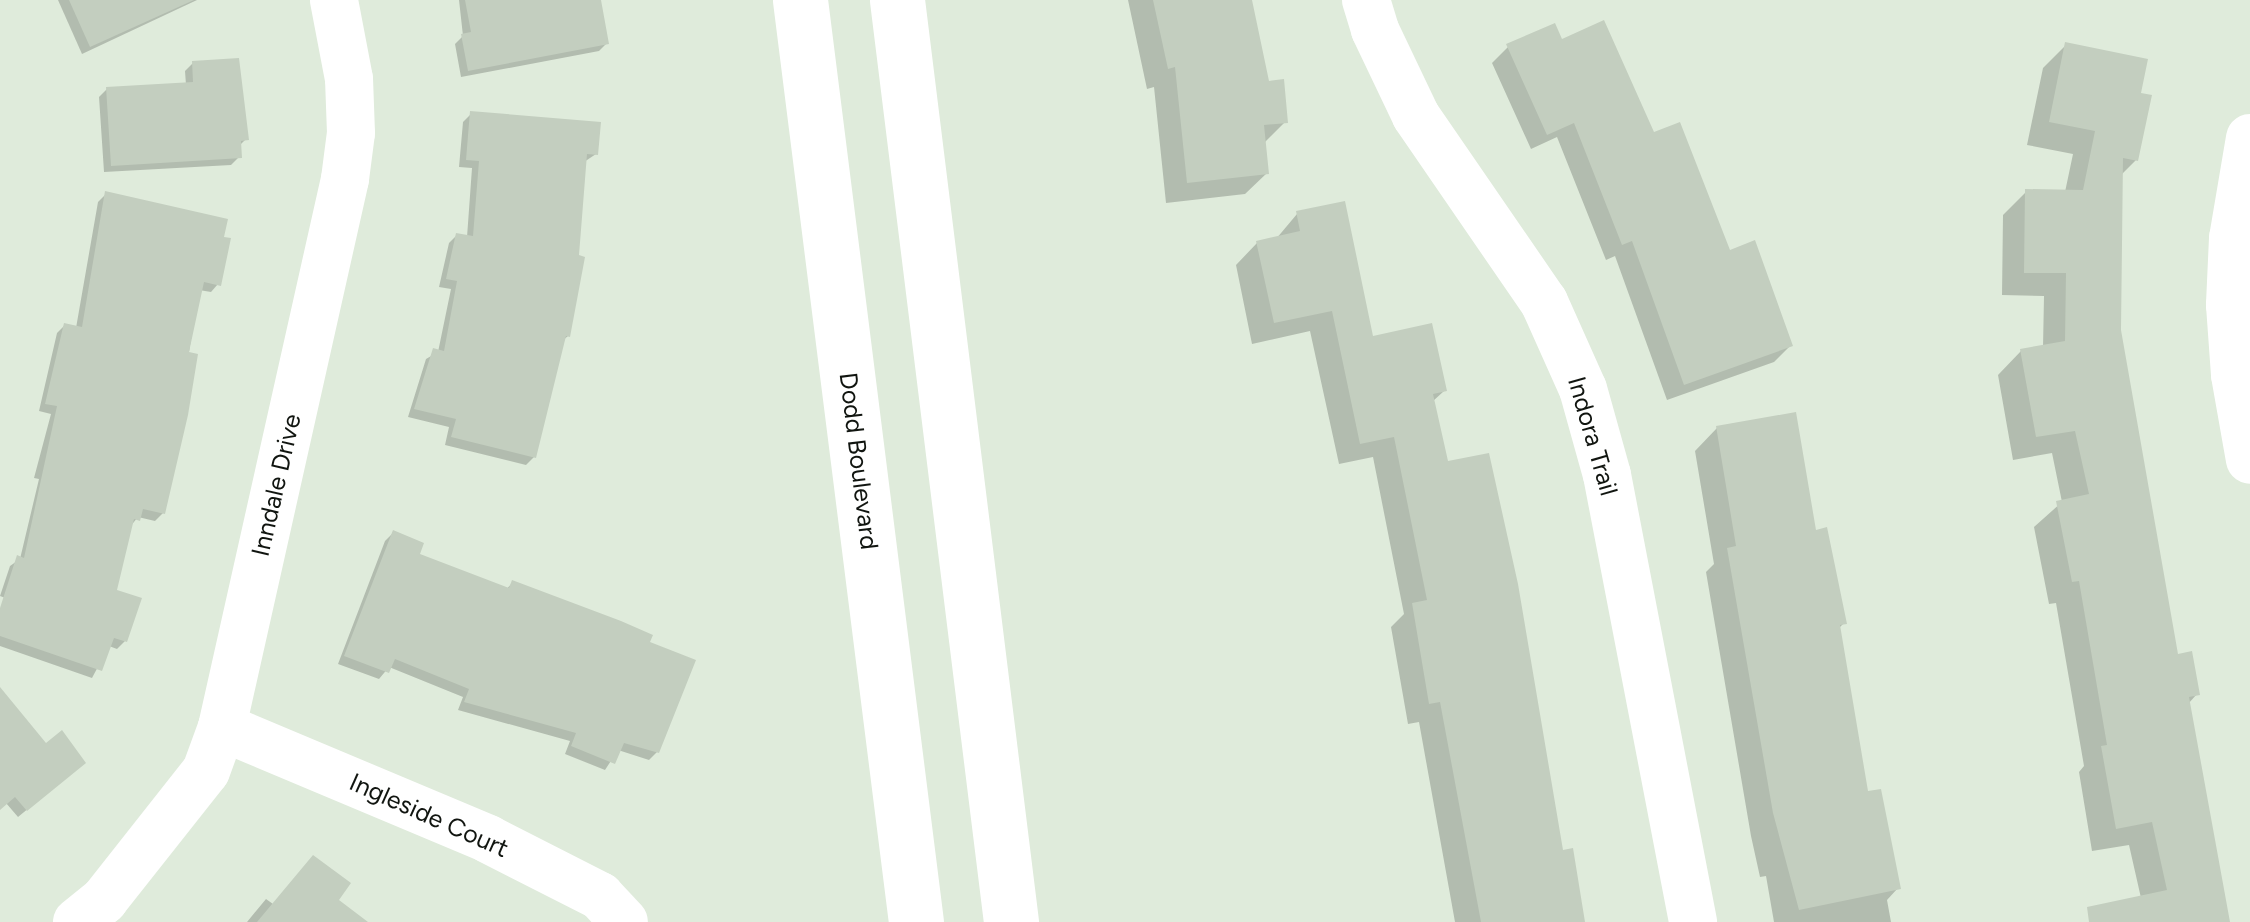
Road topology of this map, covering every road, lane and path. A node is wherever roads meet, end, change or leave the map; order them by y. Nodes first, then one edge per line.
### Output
1 (334, 0) edge
2 (800, 0) edge
3 (896, 0) edge
4 (1366, 0) edge
5 (2250, 138) edge
6 (2250, 460) edge
7 (222, 727) junction
8 (76, 922) edge
9 (624, 922) edge
10 (916, 922) edge
11 (1010, 922) edge
12 (1693, 922) edge

1 - 7 street, Inndale Drive
2 - 10 main road, Dodd Boulevard
3 - 11 main road
4 - 12 street, Indora Trail
5 - 6 street
7 - 8 street, Inndale Drive
7 - 9 street, Ingleside Court

